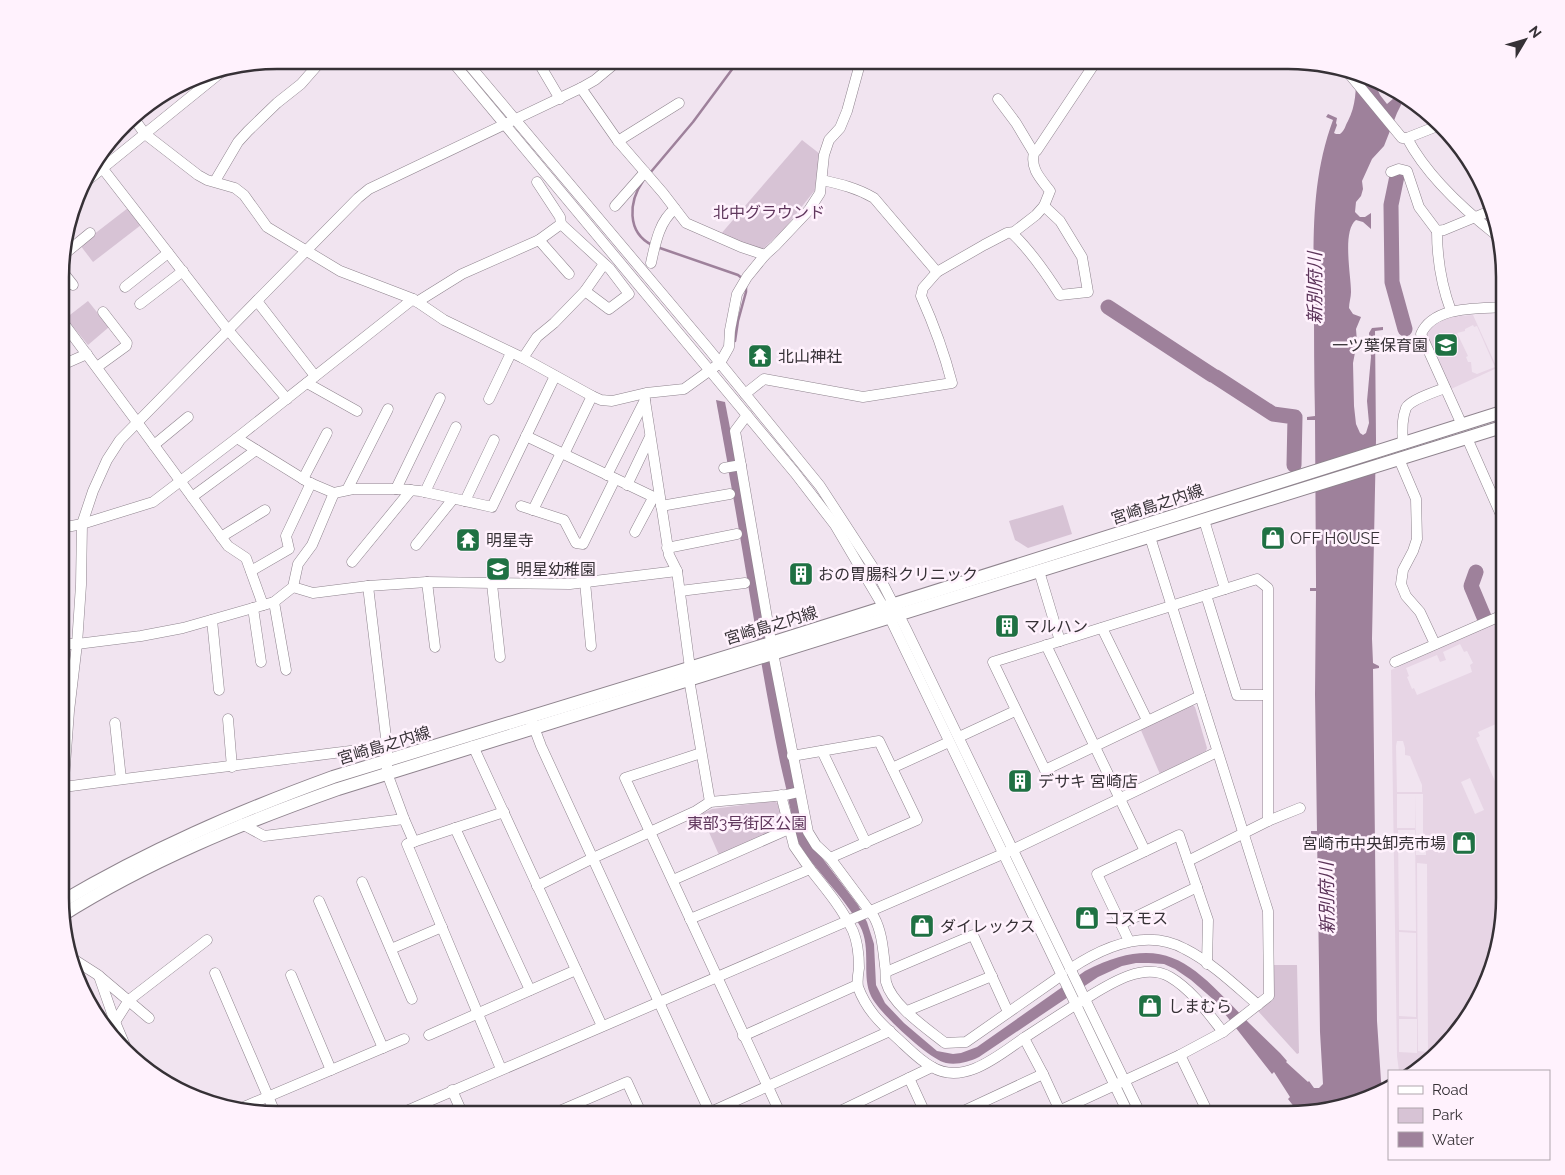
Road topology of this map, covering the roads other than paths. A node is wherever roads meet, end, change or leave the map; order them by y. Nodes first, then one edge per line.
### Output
1 (314, 69) edge
2 (460, 69) edge
3 (474, 69) edge
4 (542, 69) edge
5 (608, 69) edge
6 (859, 69) edge
7 (1091, 69) edge
8 (1354, 80) edge
9 (198, 85) edge
10 (581, 88) junction
11 (560, 99) junction
12 (998, 100) dead end
13 (679, 104) dead end
14 (510, 122) junction
15 (137, 123) edge
16 (1433, 128) edge
17 (145, 134) junction
18 (1404, 138) junction
19 (618, 142) junction
20 (1034, 153) junction
21 (104, 161) edge
22 (101, 166) edge
23 (1391, 172) dead end
24 (647, 175) junction
25 (822, 180) junction
26 (215, 181) junction
27 (537, 182) dead end
28 (615, 206) dead end
29 (1044, 206) junction
30 (675, 210) junction
31 (1486, 212) edge
32 (1473, 217) junction
33 (561, 224) junction
34 (1437, 231) junction
35 (1491, 231) edge
36 (90, 233) dead end
37 (1012, 233) junction
38 (539, 240) junction
39 (71, 249) edge
40 (306, 252) junction
41 (168, 254) junction
42 (765, 255) junction
43 (652, 263) dead end
44 (604, 264) junction
45 (182, 272) junction
46 (937, 272) junction
47 (569, 274) dead end
48 (69, 280) edge
49 (73, 285) dead end
50 (125, 287) dead end
51 (584, 291) junction
52 (415, 300) junction
53 (257, 301) junction
54 (140, 304) dead end
55 (1496, 308) edge
56 (1451, 311) junction
57 (103, 312) dead end
58 (69, 330) edge
59 (228, 330) junction
60 (512, 353) junction
61 (87, 354) junction
62 (523, 358) junction
63 (69, 362) edge
64 (720, 363) junction
65 (97, 367) junction
66 (710, 370) junction
67 (556, 376) junction
68 (311, 379) junction
69 (1445, 388) junction
70 (746, 394) junction
71 (592, 396) junction
72 (644, 397) junction
73 (440, 398) dead end
74 (287, 399) junction
75 (489, 399) dead end
76 (388, 409) dead end
77 (357, 411) dead end
78 (1496, 414) edge
79 (747, 415) junction
80 (188, 417) dead end
81 (137, 422) junction
82 (1462, 425) junction
83 (456, 427) dead end
84 (1496, 429) edge
85 (327, 433) dead end
86 (526, 436) junction
87 (650, 436) junction
88 (237, 438) junction
89 (1467, 438) junction
90 (494, 440) dead end
91 (1403, 444) junction
92 (154, 445) junction
93 (256, 450) junction
94 (562, 453) junction
95 (1396, 461) junction
96 (741, 465) junction
97 (724, 468) dead end
98 (611, 477) junction
99 (180, 480) junction
100 (307, 481) junction
101 (627, 485) junction
102 (396, 489) junction
103 (347, 490) junction
104 (411, 490) junction
105 (334, 492) junction
106 (425, 492) junction
107 (730, 494) dead end
108 (192, 498) junction
109 (453, 499) junction
110 (465, 501) junction
111 (658, 501) junction
112 (1496, 504) edge
113 (521, 506) dead end
114 (265, 510) dead end
115 (533, 510) junction
116 (1204, 520) junction
117 (82, 524) junction
118 (69, 526) edge
119 (636, 532) dead end
120 (737, 534) dead end
121 (1150, 537) junction
122 (221, 538) junction
123 (416, 545) dead end
124 (668, 548) junction
125 (352, 562) dead end
126 (251, 571) junction
127 (677, 571) junction
128 (1039, 571) junction
129 (427, 582) junction
130 (585, 582) junction
131 (745, 583) dead end
132 (492, 584) junction
133 (294, 586) junction
134 (368, 586) junction
135 (1225, 589) junction
136 (680, 591) junction
137 (1206, 595) junction
138 (274, 602) junction
139 (258, 606) junction
140 (1172, 606) junction
141 (891, 611) junction
142 (1496, 618) edge
143 (212, 620) junction
144 (1102, 628) junction
145 (1060, 641) junction
146 (69, 644) edge
147 (77, 644) junction
148 (1434, 644) junction
149 (1046, 645) junction
150 (591, 646) dead end
151 (435, 647) dead end
152 (767, 650) junction
153 (500, 657) dead end
154 (261, 662) dead end
155 (1395, 662) dead end
156 (286, 670) dead end
157 (690, 673) junction
158 (219, 690) dead end
159 (1267, 695) junction
160 (1200, 696) junction
161 (1015, 711) junction
162 (69, 712) edge
163 (228, 719) dead end
164 (1147, 720) junction
165 (532, 722) junction
166 (115, 723) dead end
167 (954, 739) junction
168 (387, 746) junction
169 (474, 746) junction
170 (1094, 746) junction
171 (822, 751) junction
172 (1217, 752) junction
173 (702, 753) junction
174 (792, 756) junction
175 (232, 766) junction
176 (388, 767) junction
177 (892, 768) junction
178 (121, 779) junction
179 (69, 786) edge
180 (799, 792) junction
181 (783, 795) junction
182 (1120, 799) junction
183 (710, 802) junction
184 (1300, 808) dead end
185 (504, 812) junction
186 (404, 819) junction
187 (1268, 821) junction
188 (242, 824) junction
189 (455, 828) junction
190 (789, 829) junction
191 (650, 833) junction
192 (1243, 833) junction
193 (414, 842) junction
194 (866, 843) junction
195 (1145, 851) junction
196 (1008, 852) junction
197 (593, 858) junction
198 (830, 858) junction
199 (1188, 861) junction
200 (810, 869) junction
201 (673, 880) junction
202 (362, 882) dead end
203 (537, 886) junction
204 (1197, 887) junction
205 (319, 902) dead end
206 (69, 904) edge
207 (69, 906) edge
208 (869, 912) junction
209 (690, 919) junction
210 (850, 920) junction
211 (1121, 924) junction
212 (442, 927) junction
213 (207, 940) dead end
214 (1129, 941) junction
215 (391, 949) junction
216 (79, 963) edge
217 (1207, 964) junction
218 (576, 970) junction
219 (886, 972) junction
220 (215, 973) dead end
221 (1067, 974) junction
222 (98, 975) junction
223 (290, 975) dead end
224 (717, 976) junction
225 (992, 976) junction
226 (858, 985) junction
227 (530, 990) junction
228 (412, 999) dead end
229 (1079, 999) junction
230 (129, 1000) junction
231 (659, 1002) junction
232 (1258, 1005) junction
233 (907, 1011) junction
234 (1008, 1012) junction
235 (478, 1014) junction
236 (149, 1018) dead end
237 (115, 1022) junction
238 (602, 1026) junction
239 (1227, 1029) junction
240 (890, 1031) junction
241 (429, 1035) dead end
242 (743, 1036) junction
243 (121, 1037) edge
244 (1024, 1038) junction
245 (404, 1039) dead end
246 (383, 1048) junction
247 (1180, 1055) junction
248 (932, 1067) junction
249 (501, 1069) junction
250 (331, 1070) junction
251 (1043, 1074) junction
252 (909, 1078) junction
253 (1119, 1083) junction
254 (767, 1087) junction
255 (452, 1090) junction
256 (268, 1097) junction
257 (251, 1104) edge
258 (272, 1106) edge
259 (417, 1106) edge
260 (459, 1106) edge
261 (571, 1106) edge
262 (638, 1106) edge
263 (705, 1106) edge
264 (726, 1106) edge
265 (776, 1106) edge
266 (851, 1106) edge
267 (922, 1106) edge
268 (974, 1106) edge
269 (1053, 1106) edge
270 (1070, 1106) edge
271 (1126, 1106) edge
272 (1134, 1106) edge
273 (1205, 1106) edge

1 - 26 street
2 - 14 street
3 - 14 street
4 - 11 street
5 - 10 street
6 - 25 street
7 - 20 street
8 - 18 street
9 - 17 street
10 - 11 street
10 - 19 street
11 - 14 street
12 - 20 street
13 - 19 street
14 - 40 street
14 - 64 street
14 - 66 street
15 - 17 street
16 - 18 street
17 - 21 street
17 - 26 street
18 - 32 street
19 - 24 street
20 - 29 street
22 - 41 street
23 - 34 street
24 - 28 street
24 - 30 street
25 - 42 street
25 - 46 street
26 - 40 street
27 - 33 street
29 - 37 street
29 - 37 street
30 - 42 street
30 - 43 street
31 - 32 street
32 - 34 street
32 - 35 street
33 - 38 street
33 - 44 street
34 - 56 street
36 - 39 street
37 - 46 street
38 - 47 street
38 - 52 street
40 - 52 street
40 - 53 street
41 - 45 street
41 - 50 street
42 - 64 street
44 - 51 street
44 - 51 street
45 - 54 street
45 - 59 street
46 - 70 street
48 - 49 street
51 - 62 street
52 - 60 street
52 - 68 street
53 - 59 street
53 - 68 street
55 - 56 street
56 - 69 street
57 - 65 street
58 - 61 street
59 - 74 street
59 - 81 street
60 - 62 street
60 - 75 street
61 - 63 street
61 - 65 street
62 - 67 street
64 - 66 street
64 - 70 street
65 - 81 street
66 - 72 street
66 - 79 street
67 - 71 street
67 - 86 street
68 - 74 street
68 - 77 street
69 - 82 street
69 - 91 street
70 - 141 street
71 - 72 street
71 - 94 street
72 - 87 street
72 - 98 street
73 - 102 street
74 - 88 street
76 - 103 street
78 - 82 main road, 宮崎島之内線
79 - 96 street
79 - 141 street
80 - 92 street
81 - 92 street
81 - 117 street
82 - 91 main road, 宮崎島之内線
83 - 106 street
84 - 89 main road, 宮崎島之内線
85 - 100 street
86 - 94 street
86 - 110 street
87 - 101 street
87 - 111 street
88 - 93 street
88 - 99 street
89 - 95 main road, 宮崎島之内線
89 - 112 street
90 - 110 street
91 - 141 main road, 宮崎島之内線
92 - 99 street
93 - 100 street
93 - 108 street
94 - 98 street
94 - 115 street
95 - 116 main road, 宮崎島之内線
95 - 148 street
96 - 97 street
96 - 152 street
98 - 101 street
98 - 115 street
99 - 108 street
99 - 117 street
100 - 105 street
100 - 126 street
101 - 111 street
102 - 103 street
102 - 104 street
103 - 105 street
104 - 106 street
104 - 125 street
105 - 133 street
106 - 109 street
107 - 111 street
108 - 122 street
109 - 110 street
109 - 123 street
111 - 119 street
111 - 124 street
113 - 115 street
114 - 122 street
116 - 121 main road, 宮崎島之内線
116 - 135 street
117 - 118 street
117 - 147 street
120 - 124 street
121 - 128 main road, 宮崎島之内線
121 - 140 street
122 - 126 street
124 - 127 street
126 - 139 street
127 - 130 street
127 - 136 street
128 - 141 main road, 宮崎島之内線
128 - 145 street
129 - 132 street
129 - 134 street
129 - 151 street
130 - 132 street
130 - 150 street
131 - 136 street
132 - 153 street
133 - 134 street
133 - 138 street
134 - 168 street
135 - 137 street
135 - 159 street
136 - 157 street
137 - 140 street
137 - 159 street
138 - 139 street
138 - 156 street
139 - 143 street
139 - 154 street
140 - 144 street
140 - 160 street
141 - 152 main road, 宮崎島之内線
141 - 167 street
142 - 148 street
143 - 147 street
143 - 158 street
144 - 145 street
144 - 164 street
145 - 149 street
146 - 147 street
147 - 162 street
148 - 155 street
149 - 161 street
149 - 170 street
152 - 157 main road, 宮崎島之内線
152 - 174 street
157 - 165 main road, 宮崎島之内線
157 - 173 street
159 - 187 street
160 - 164 street
160 - 172 street
161 - 167 street
161 - 170 street
163 - 175 street
164 - 170 street
165 - 169 main road, 宮崎島之内線
165 - 176 main road, 宮崎島之内線
165 - 197 street
166 - 178 street
167 - 177 street
167 - 196 street
168 - 175 street
168 - 176 street
169 - 176 main road, 宮崎島之内線
169 - 185 street
170 - 182 street
171 - 174 street
171 - 177 street
171 - 194 street
172 - 182 street
172 - 192 street
173 - 183 street
173 - 191 street
174 - 180 street
175 - 178 street
176 - 186 street
176 - 188 main road, 宮崎島之内線
176 - 206 main road, 宮崎島之内線
177 - 194 street
178 - 179 street
180 - 181 street
180 - 198 street
181 - 183 street
181 - 190 street
182 - 195 street
182 - 196 street
183 - 191 street
184 - 187 street
185 - 189 street
185 - 203 street
186 - 188 street
186 - 193 street
187 - 192 street
188 - 207 main road, 宮崎島之内線
189 - 193 street
189 - 227 street
190 - 200 street
190 - 201 street
191 - 197 street
191 - 201 street
192 - 199 street
192 - 232 street
193 - 212 street
194 - 198 street
195 - 199 street
195 - 211 street
196 - 208 street
196 - 221 street
197 - 203 street
197 - 231 street
198 - 208 street
199 - 204 street
200 - 209 street
200 - 210 street
201 - 209 street
202 - 215 street
203 - 218 street
204 - 211 street
204 - 217 street
205 - 246 street
208 - 210 street
208 - 219 street
209 - 224 street
210 - 224 street
210 - 226 street
211 - 214 street
212 - 215 street
212 - 235 street
213 - 230 street
214 - 217 street
214 - 221 street
215 - 228 street
216 - 222 street
217 - 232 street
218 - 227 street
218 - 238 street
219 - 225 street
219 - 233 street
220 - 256 street
221 - 229 street
221 - 234 street
222 - 230 street
222 - 237 street
223 - 250 street
224 - 231 street
224 - 242 street
225 - 233 street
225 - 234 street
226 - 240 street
226 - 242 street
227 - 235 street
229 - 239 street
229 - 244 street
229 - 253 street
230 - 236 street
230 - 237 street
231 - 238 street
231 - 263 street
232 - 239 street
233 - 234 street
235 - 241 street
235 - 249 street
237 - 243 street
238 - 249 street
239 - 247 street
240 - 248 street
240 - 254 street
242 - 254 street
244 - 248 street
244 - 251 street
245 - 246 street
246 - 250 street
247 - 253 street
247 - 273 street
248 - 252 street
249 - 255 street
250 - 256 street
251 - 268 street
251 - 269 street
252 - 266 street
252 - 267 street
253 - 270 street
253 - 271 street
253 - 272 street
254 - 264 street
254 - 265 street
255 - 259 street
255 - 260 street
256 - 257 street
256 - 258 street
261 - 262 street

